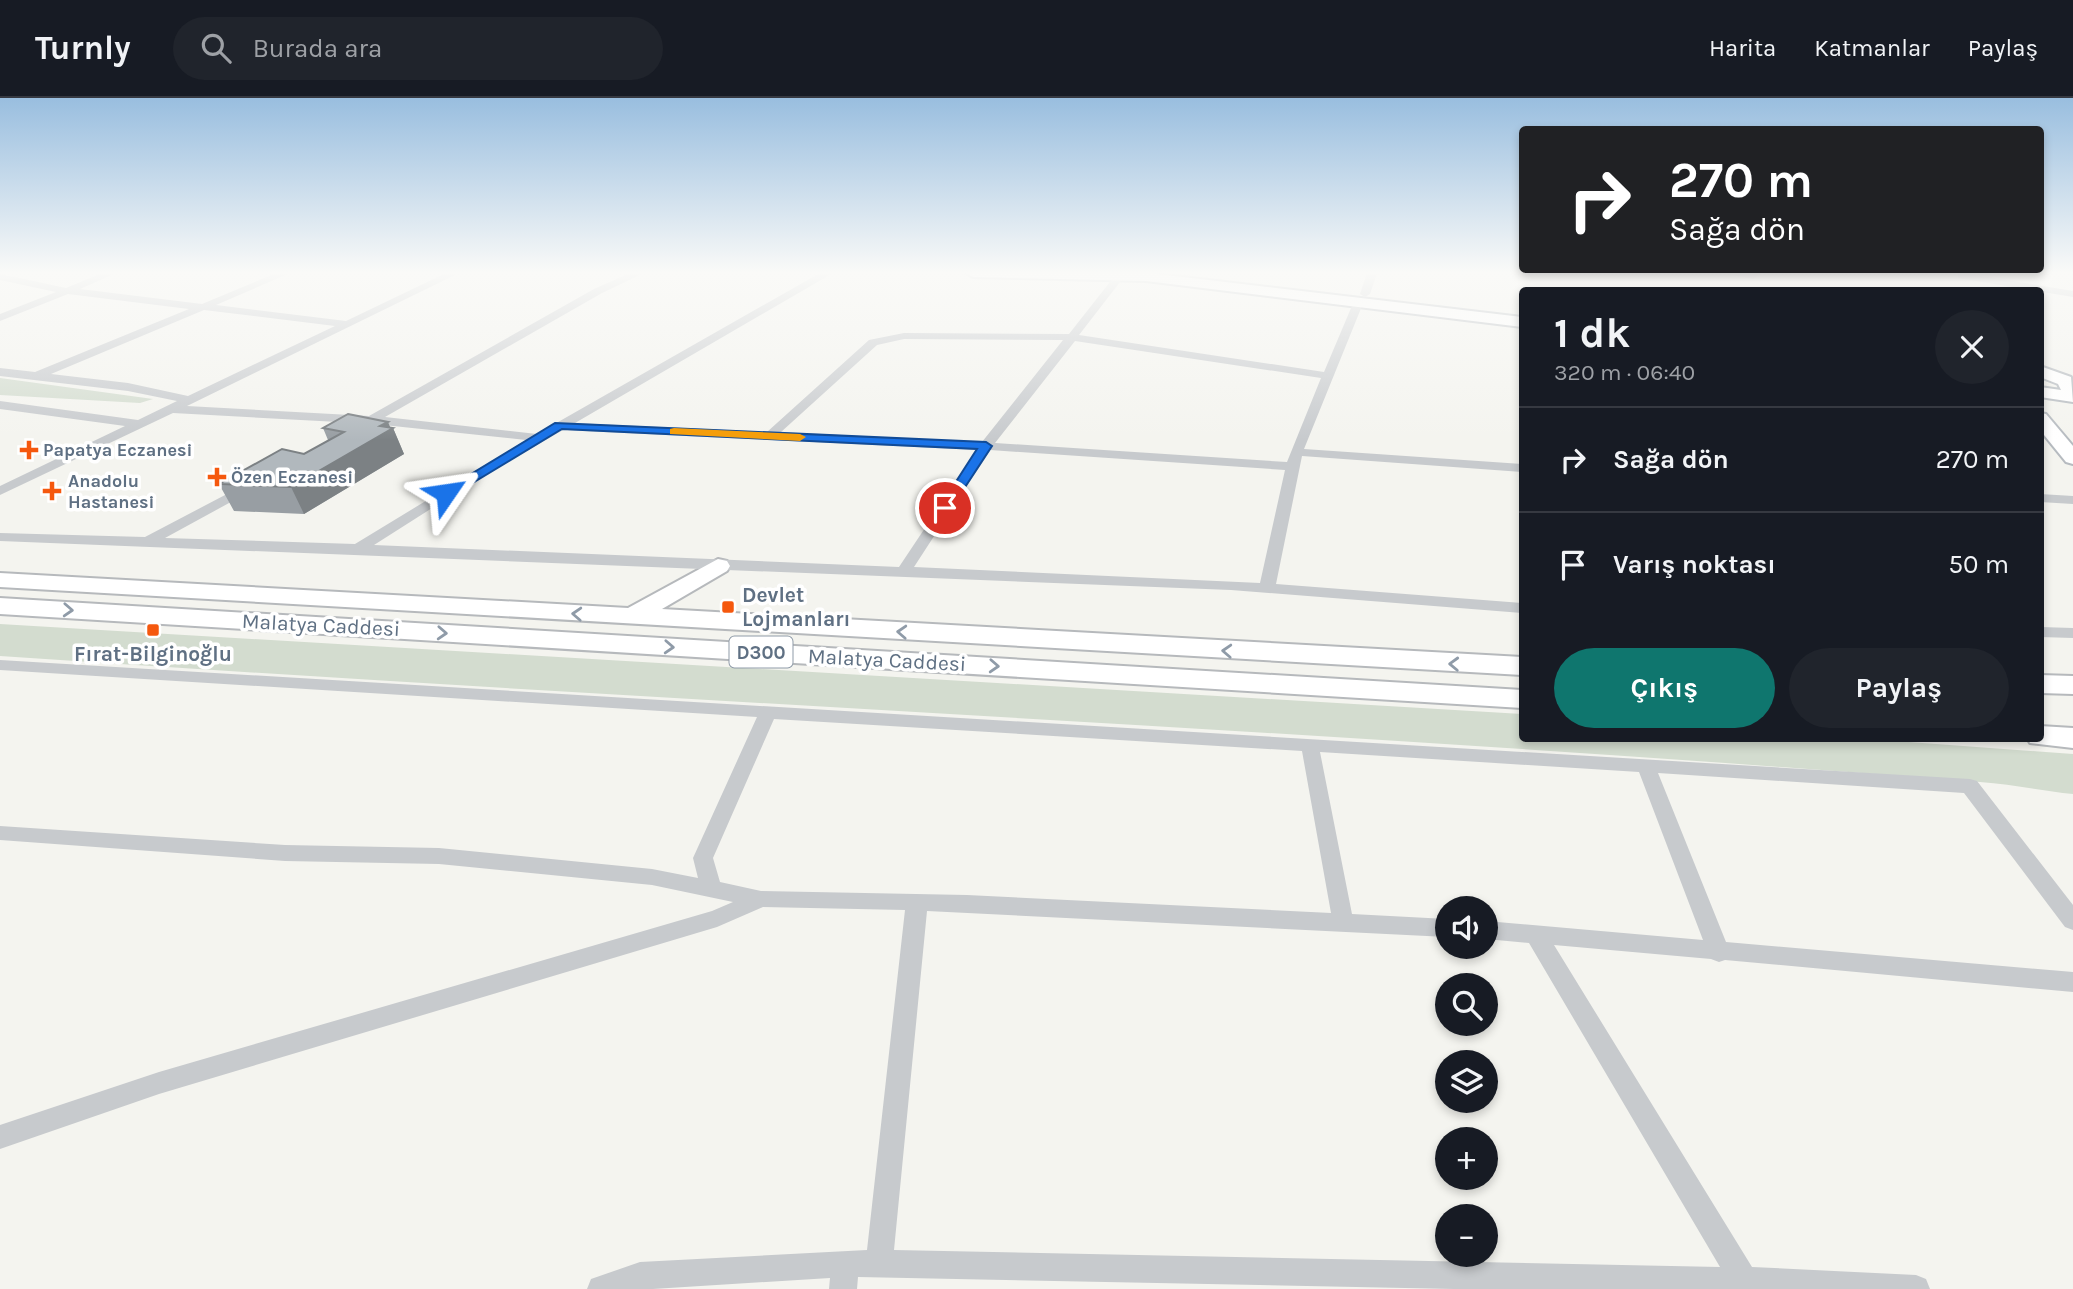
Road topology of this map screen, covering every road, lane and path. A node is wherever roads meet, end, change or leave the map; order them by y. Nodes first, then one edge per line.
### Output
1 (151, 329) edge
2 (336, 329) edge
3 (533, 329) edge
4 (730, 329) edge
5 (1079, 329) edge
6 (1349, 329) edge
7 (1073, 337) junction
8 (0, 372) edge
9 (2044, 372) edge
10 (1328, 376) junction
11 (34, 377) junction
12 (2071, 389) edge
13 (2044, 392) edge
14 (189, 400) junction
15 (0, 405) edge
16 (170, 409) junction
17 (373, 419) junction
18 (2044, 423) edge
19 (140, 424) junction
20 (559, 426) junction
21 (770, 436) junction
22 (539, 438) junction
23 (338, 439) edge
24 (986, 446) junction
25 (1296, 452) junction
26 (2073, 458) edge
27 (1293, 466) junction
28 (1519, 468) edge
29 (256, 483) edge
30 (0, 491) edge
31 (2044, 498) edge
32 (2073, 500) edge
33 (0, 537) edge
34 (150, 540) junction
35 (358, 549) junction
36 (718, 566) junction
37 (905, 570) junction
38 (0, 580) edge
39 (1267, 588) junction
40 (0, 606) edge
41 (1519, 608) edge
42 (630, 617) junction
43 (2044, 632) edge
44 (2073, 633) edge
45 (0, 665) edge
46 (1519, 666) edge
47 (2044, 684) edge
48 (2073, 685) edge
49 (1519, 699) edge
50 (768, 713) junction
51 (2044, 736) edge
52 (2073, 738) edge
53 (1310, 746) junction
54 (1646, 767) junction
55 (0, 833) edge
56 (711, 889) junction
57 (761, 899) junction
58 (917, 901) junction
59 (2073, 921) edge
60 (1343, 922) junction
61 (1435, 927) edge
62 (1498, 931) edge
63 (1536, 935) junction
64 (1718, 953) junction
65 (2073, 982) edge
66 (0, 1137) edge
67 (879, 1264) junction
68 (845, 1276) edge
69 (1746, 1285) edge
70 (601, 1289) edge
71 (1916, 1289) edge

1 - 11 street
2 - 14 street
3 - 17 street
4 - 20 street
5 - 7 street
6 - 10 street
7 - 10 street
7 - 21 street
7 - 24 street
8 - 11 street
9 - 12 main road
10 - 25 street
11 - 14 street
12 - 13 main road
14 - 16 street
15 - 19 street
16 - 17 street
16 - 19 street
17 - 22 street
17 - 23 street
18 - 26 main road
19 - 30 street
20 - 21 street
20 - 22 street
21 - 24 street
22 - 35 street
24 - 27 street
24 - 37 street
25 - 27 street
25 - 28 street
27 - 39 street
29 - 34 street
31 - 32 street
33 - 34 street
34 - 35 street
35 - 36 street
36 - 37 street
36 - 42 highway
37 - 39 street
42 -> 38 highway, Malatya Caddesi / D300
39 - 41 street
40 -> 49 highway, Malatya Caddesi / D300
46 -> 42 highway, Malatya Caddesi / D300
43 - 44 street
45 - 50 street
47 - 48 highway
50 - 53 street
50 - 56 street
51 - 52 highway
53 - 54 street
53 - 60 street
54 - 59 street
54 - 64 street
55 - 56 street
56 - 57 street
57 - 58 street
57 - 66 street
58 - 60 street
58 - 67 street
60 - 61 street
62 - 63 street
63 - 64 street
63 - 69 street
64 - 65 street
67 - 68 street
67 - 69 street
68 - 70 street
69 - 71 street

